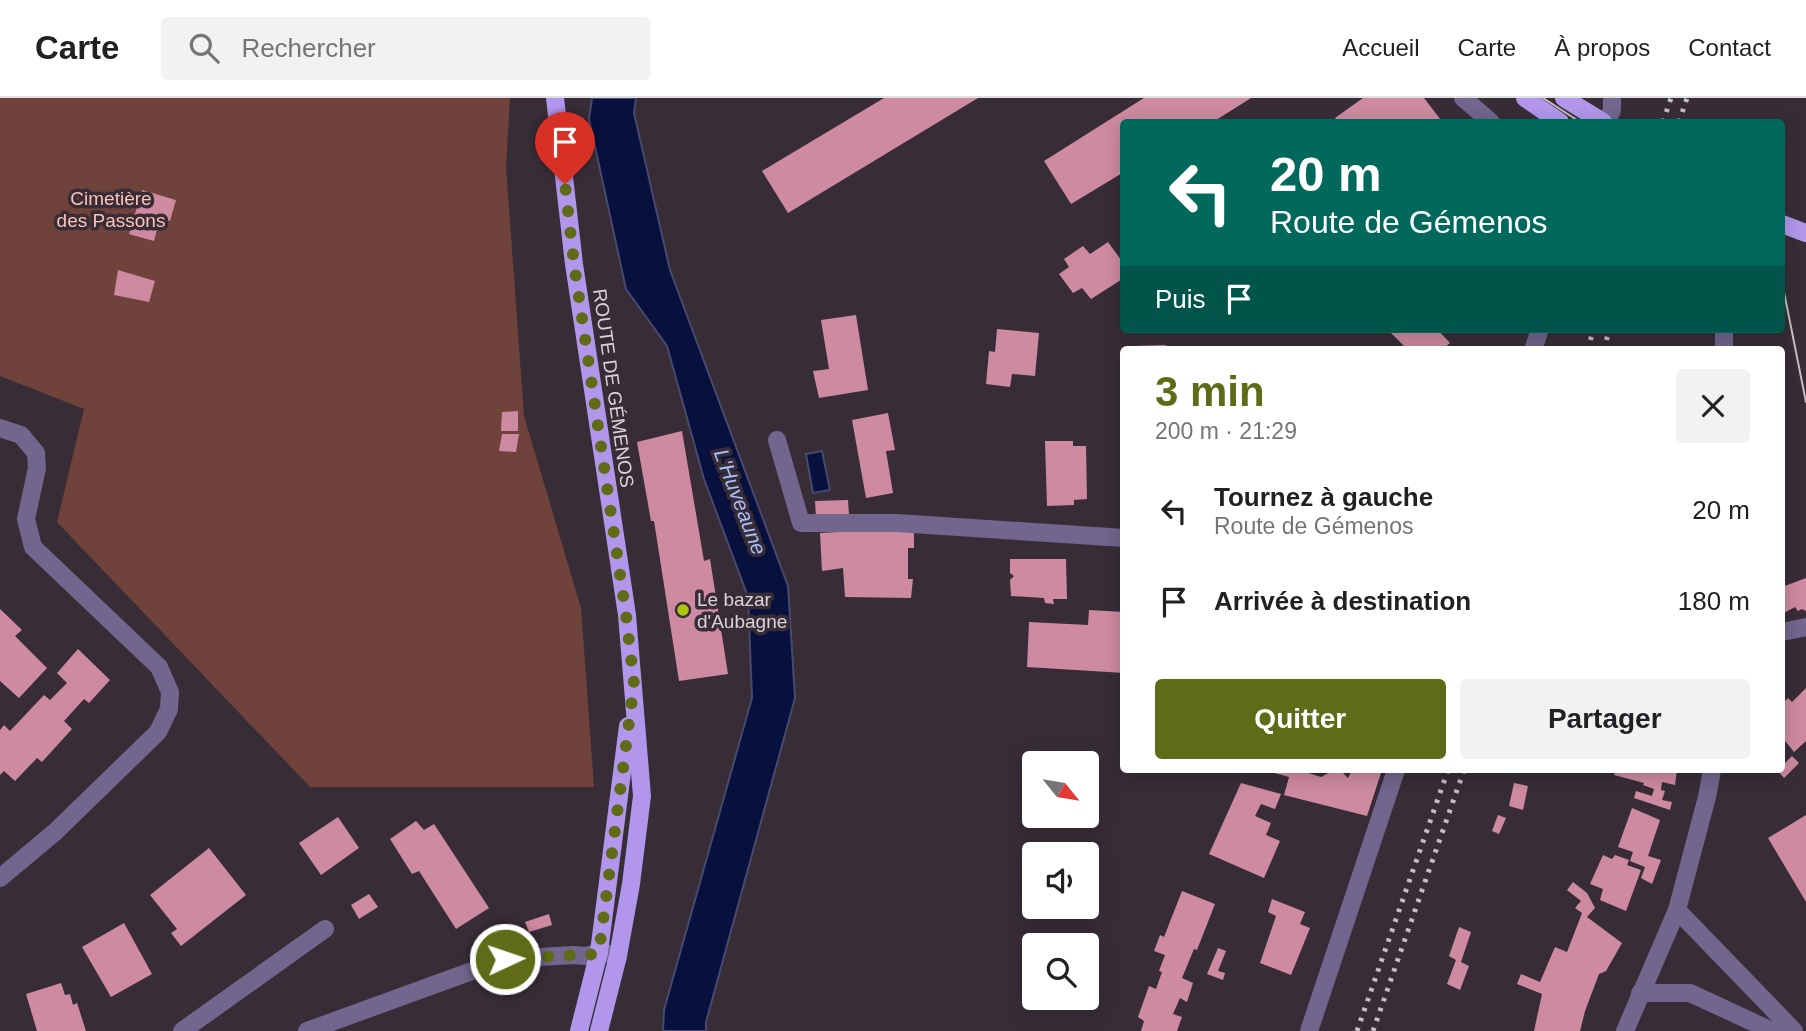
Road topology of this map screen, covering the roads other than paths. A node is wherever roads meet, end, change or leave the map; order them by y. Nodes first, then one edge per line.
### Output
1 (555, 98) edge
2 (1463, 98) edge
3 (1525, 98) edge
4 (1564, 98) edge
5 (1605, 114) edge
6 (1488, 119) edge
7 (1556, 119) edge
8 (1785, 225) edge
9 (1806, 233) edge
10 (0, 428) edge
11 (777, 440) dead end
12 (1120, 538) edge
13 (1806, 627) edge
14 (1785, 631) edge
15 (634, 684) junction
16 (1395, 773) edge
17 (1711, 773) edge
18 (0, 878) edge
19 (1677, 910) junction
20 (325, 929) dead end
21 (599, 952) junction
22 (618, 956) junction
23 (1640, 993) junction
24 (181, 1031) edge
25 (307, 1031) edge
26 (579, 1031) edge
27 (598, 1031) edge
28 (1308, 1031) edge
29 (1625, 1031) edge
30 (1772, 1031) edge
31 (1794, 1031) edge

1 - 15 main road, ROUTE DE GÉMENOS
2 - 6 street
3 - 7 main road
4 - 5 main road
8 - 9 main road
10 - 18 street
11 - 12 street
13 - 14 street
15 - 21 main road, ROUTE DE GÉMENOS
15 - 22 main road, ROUTE DE GÉMENOS
16 - 28 street
17 - 19 street
19 - 23 street
19 - 31 street
20 - 24 street
21 - 22 street
21 - 25 street
21 - 26 main road, ROUTE DE GÉMENOS
22 - 27 main road, ROUTE DE GÉMENOS
23 - 29 street
23 - 30 street

